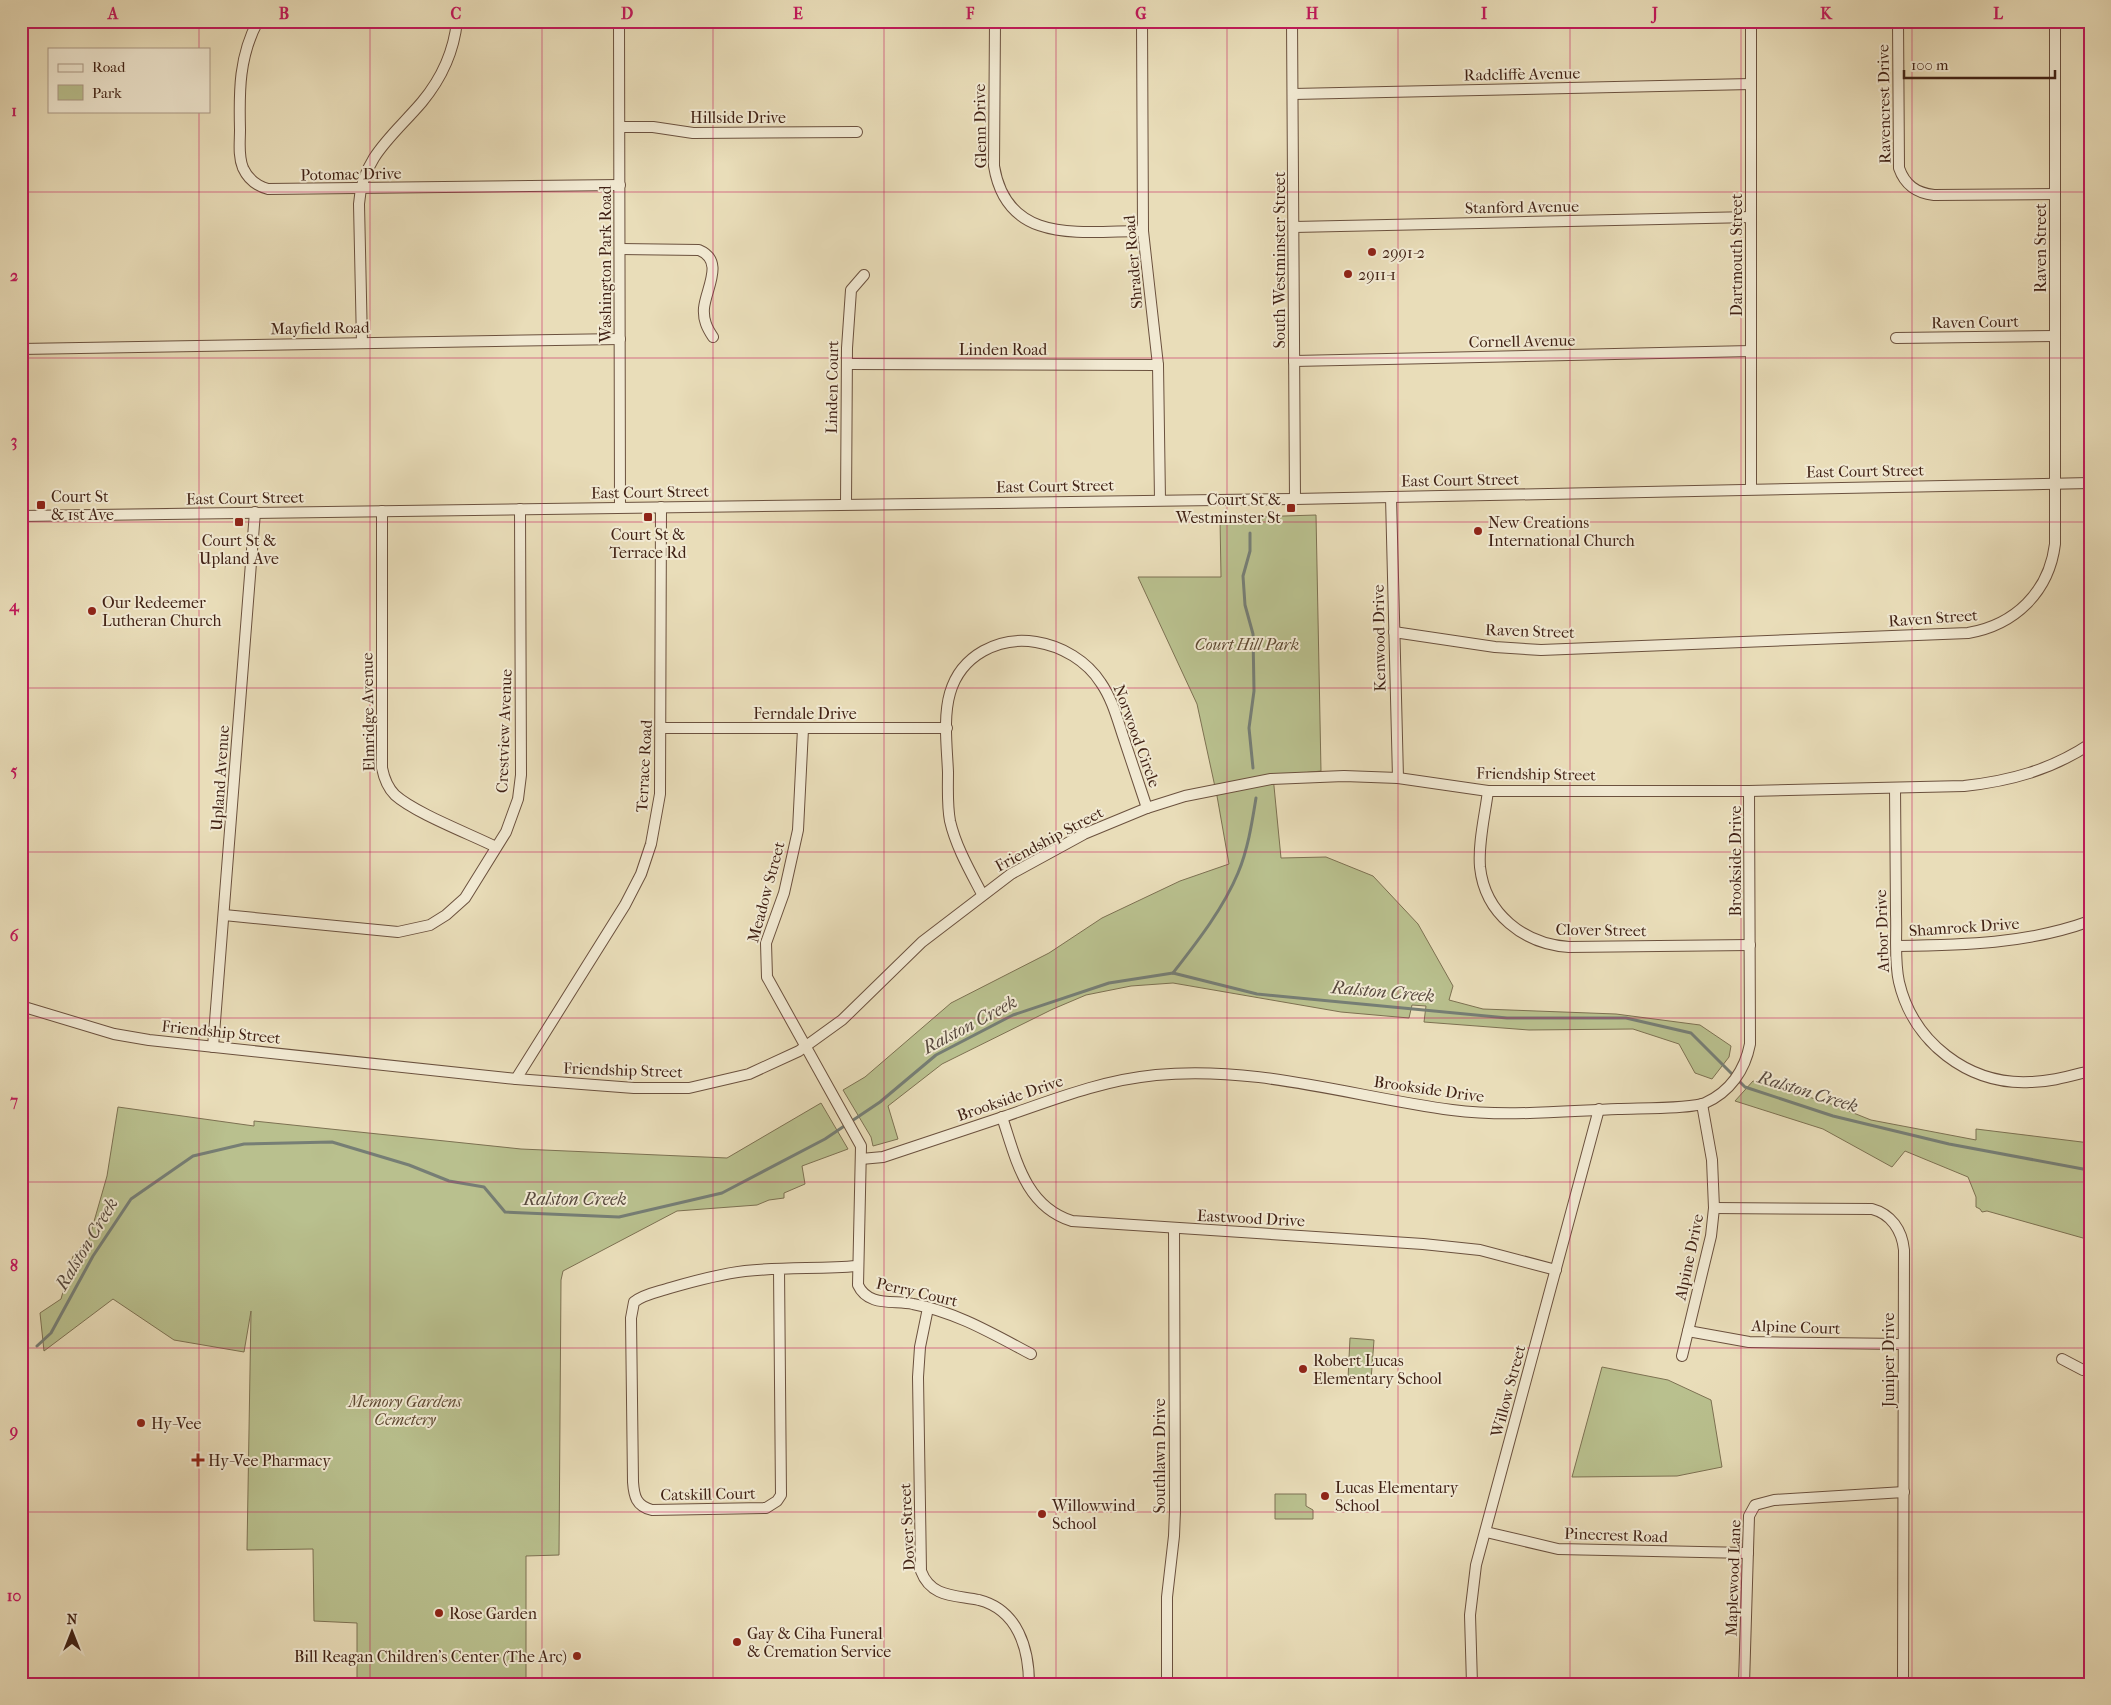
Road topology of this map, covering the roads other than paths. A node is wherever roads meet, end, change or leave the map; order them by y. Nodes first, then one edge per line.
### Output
1 (258, 21) edge
2 (457, 21) edge
3 (619, 21) edge
4 (995, 21) edge
5 (1142, 21) edge
6 (1292, 21) edge
7 (1751, 21) edge
8 (1898, 21) edge
9 (2055, 21) edge
10 (1751, 84) junction
11 (1293, 94) junction
12 (620, 127) junction
13 (857, 132) dead end
14 (620, 185) junction
15 (360, 188) junction
16 (2055, 194) junction
17 (1751, 217) junction
18 (1294, 227) junction
19 (1143, 231) junction
20 (620, 249) junction
21 (864, 275) dead end
22 (2055, 336) junction
23 (713, 337) dead end
24 (1896, 338) dead end
25 (620, 339) junction
26 (362, 342) junction
27 (21, 349) edge
28 (1751, 351) junction
29 (1294, 361) junction
30 (847, 364) junction
31 (1158, 365) junction
32 (2055, 483) junction
33 (2090, 483) edge
34 (1751, 488) junction
35 (1391, 497) junction
36 (1295, 499) junction
37 (1160, 500) junction
38 (846, 504) junction
39 (620, 507) junction
40 (661, 507) junction
41 (520, 509) junction
42 (382, 511) junction
43 (256, 512) junction
44 (21, 516) edge
45 (1394, 632) junction
46 (662, 728) junction
47 (947, 728) junction
48 (803, 729) junction
49 (2090, 744) edge
50 (1398, 778) junction
51 (1895, 788) junction
52 (1749, 790) junction
53 (1488, 791) junction
54 (1147, 808) junction
55 (496, 847) junction
56 (982, 894) junction
57 (224, 914) junction
58 (2090, 921) edge
59 (1750, 945) junction
60 (1897, 946) junction
61 (21, 1006) edge
62 (213, 1047) junction
63 (806, 1047) junction
64 (2090, 1071) edge
65 (516, 1079) junction
66 (1702, 1104) junction
67 (1599, 1110) junction
68 (1002, 1117) junction
69 (861, 1159) junction
70 (1714, 1208) junction
71 (1174, 1228) junction
72 (857, 1266) junction
73 (779, 1269) junction
74 (1556, 1270) junction
75 (928, 1308) junction
76 (1688, 1331) junction
77 (1903, 1344) junction
78 (1031, 1354) dead end
79 (1682, 1356) dead end
80 (2062, 1359) dead end
81 (2090, 1370) edge
82 (1904, 1492) junction
83 (1486, 1532) junction
84 (1748, 1553) junction
85 (1029, 1684) edge
86 (1167, 1684) edge
87 (1472, 1684) edge
88 (1744, 1684) edge
89 (1903, 1684) edge

1 - 15 street, Potomac Drive
2 - 15 street
3 - 12 street, Washington Park Road
4 - 19 street, Glenn Drive
5 - 19 street, Shrader Road
6 - 11 street, South Westminster Street
7 - 10 street, Dartmouth Street
8 - 16 street, Ravencrest Drive
9 - 16 street, Raven Street
10 - 11 street, Radcliffe Avenue
10 - 17 street, Dartmouth Street
11 - 18 street, South Westminster Street
12 - 13 street, Hillside Drive
12 - 14 street, Washington Park Road
14 - 15 street, Potomac Drive
14 - 20 street, Washington Park Road
15 - 26 street
16 - 22 street, Raven Street
17 - 18 street, Stanford Avenue
17 - 28 street, Dartmouth Street
18 - 29 street, South Westminster Street
19 - 31 street, Shrader Road
20 - 23 street
20 - 25 street, Washington Park Road
21 - 30 street, Linden Court
22 - 24 street, Raven Court
22 - 32 street, Raven Street
25 - 26 street, Mayfield Road
25 - 39 street, Washington Park Road
26 - 27 street, Mayfield Road
28 - 29 street, Cornell Avenue
28 - 34 street, Dartmouth Street
29 - 36 street, South Westminster Street
30 - 31 street, Linden Road
30 - 38 street, Linden Court
31 - 37 street, Shrader Road
32 - 33 street, East Court Street
32 - 34 street, East Court Street
32 - 45 street, Raven Street
34 - 35 street, East Court Street
35 - 36 street, East Court Street
35 - 45 street, Kenwood Drive
36 - 37 street, East Court Street
37 - 38 street, East Court Street
38 - 40 street, East Court Street
39 - 40 street, East Court Street
39 - 41 street, East Court Street
40 - 46 street, Terrace Road
41 - 42 street, East Court Street
41 - 55 street, Crestview Avenue
42 - 43 street, East Court Street
42 - 55 street, Elmridge Avenue
43 - 44 street, East Court Street
43 - 57 street, Upland Avenue
45 - 50 street, Kenwood Drive
46 - 48 street, Ferndale Drive
46 - 65 street, Terrace Road
47 - 48 street, Ferndale Drive
47 - 54 street, Norwood Circle
47 - 56 street, Norwood Circle
48 - 63 street, Meadow Street
49 - 51 street, Friendship Street
50 - 53 street, Friendship Street
50 - 54 street, Friendship Street
51 - 52 street, Friendship Street
51 - 60 street, Arbor Drive
52 - 53 street, Friendship Street
52 - 59 street, Brookside Drive
53 - 59 street, Clover Street
54 - 56 street, Friendship Street
55 - 57 street, Crestview Avenue
56 - 63 street, Friendship Street
57 - 62 street, Upland Avenue
58 - 60 street, Shamrock Drive
59 - 66 street, Brookside Drive
60 - 64 street, Arbor Drive
61 - 62 street, Friendship Street
62 - 65 street, Friendship Street
63 - 65 street, Friendship Street
63 - 69 street, Meadow Street
66 - 67 street, Brookside Drive
66 - 70 street, Alpine Drive
67 - 68 street, Brookside Drive
67 - 74 street, Willow Street
68 - 69 street, Brookside Drive
68 - 71 street, Eastwood Drive
69 - 72 street, Perry Court
70 - 76 street, Alpine Drive
70 - 77 street, Juniper Drive
71 - 74 street, Eastwood Drive
71 - 86 street, Southlawn Drive
72 - 73 street, Catskill Court
72 - 75 street, Perry Court
73 - 73 street, Catskill Court
74 - 83 street, Willow Street
75 - 78 street, Perry Court
75 - 85 street, Dover Street
76 - 77 street, Alpine Court
76 - 79 street, Alpine Drive
77 - 82 street, Juniper Drive
80 - 81 street
82 - 84 street, Maplewood Lane
82 - 89 street, Juniper Drive
83 - 84 street, Pinecrest Road
83 - 87 street, Willow Street
84 - 88 street, Maplewood Lane

